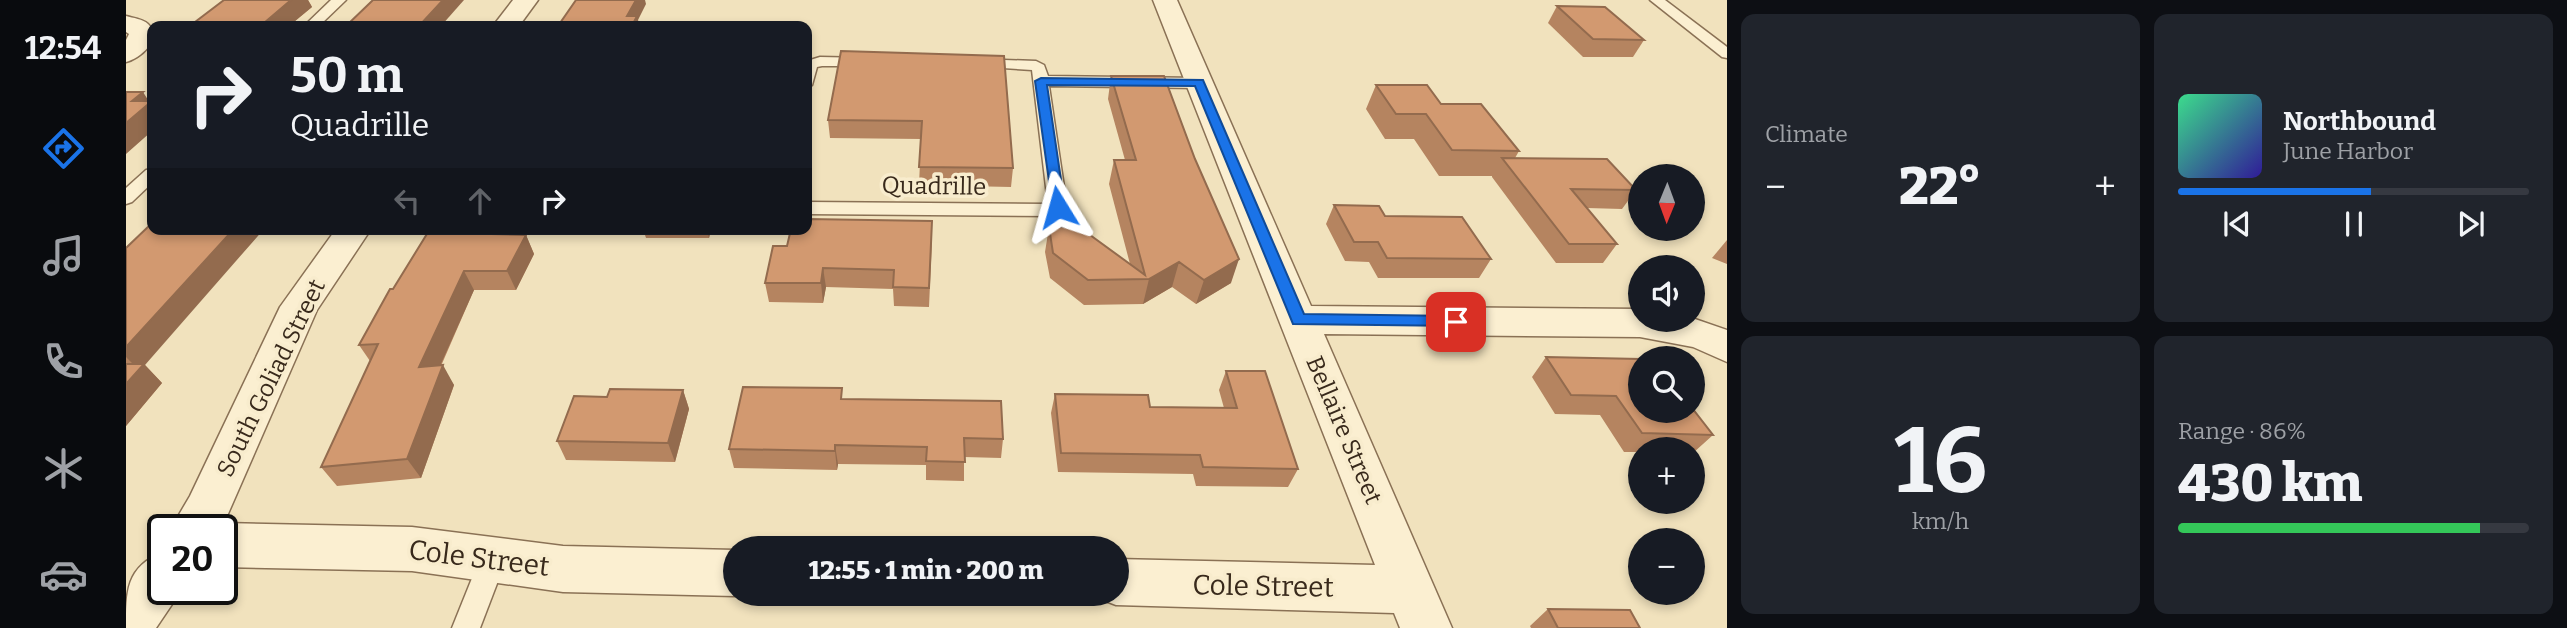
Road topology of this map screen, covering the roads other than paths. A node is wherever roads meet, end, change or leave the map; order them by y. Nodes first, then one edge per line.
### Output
1 (340, 0) edge
2 (526, 0) edge
3 (1165, 0) edge
4 (1657, 0) edge
5 (317, 21) edge
6 (510, 21) edge
7 (133, 27) edge
8 (126, 54) edge
9 (1727, 54) edge
10 (886, 62) edge
11 (965, 63) edge
12 (812, 64) edge
13 (1041, 81) junction
14 (1199, 83) junction
15 (147, 179) edge
16 (126, 198) edge
17 (812, 208) edge
18 (350, 235) edge
19 (1298, 320) junction
20 (1727, 347) edge
21 (204, 514) edge
22 (238, 545) edge
23 (493, 560) junction
24 (723, 573) edge
25 (1129, 583) edge
26 (147, 598) edge
27 (1418, 609) edge
28 (126, 628) edge
29 (466, 628) edge

1 - 5 lane
2 - 6 street
3 - 14 street, Bellaire Street
4 - 9 lane
7 - 8 street
10 - 12 lane
11 - 13 lane
13 - 14 lane
13 - 17 lane, Quadrille
14 - 19 street, Bellaire Street
15 - 16 lane
18 - 21 street, South Goliad Street
19 - 20 street
19 - 27 street, Bellaire Street
22 - 23 street, Cole Street
23 - 24 street, Cole Street
23 - 29 lane
25 - 27 street, Cole Street
26 - 28 street

